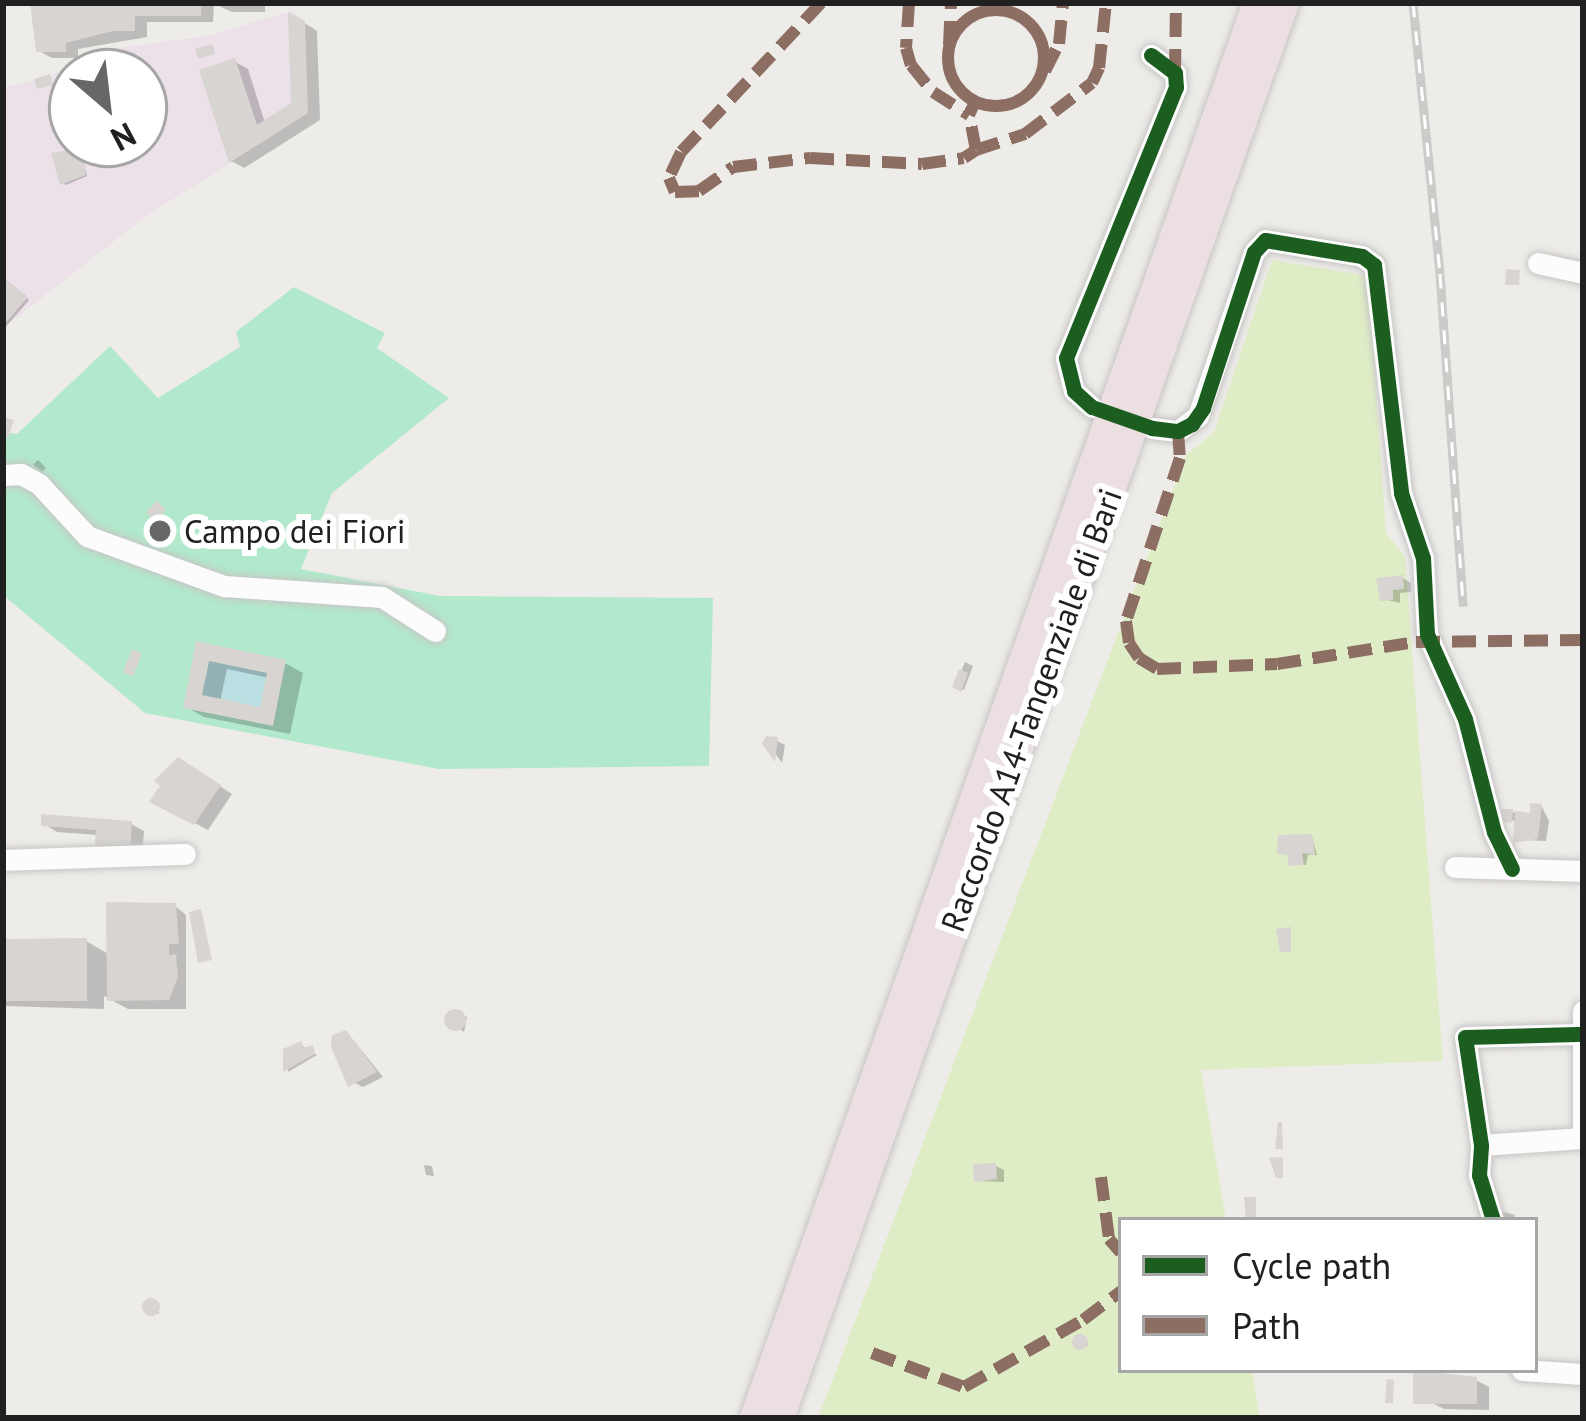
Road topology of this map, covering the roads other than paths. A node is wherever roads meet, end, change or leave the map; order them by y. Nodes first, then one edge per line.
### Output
1 (1258, 3) edge
2 (1284, 3) edge
3 (1151, 55) dead end
4 (1538, 262) dead end
5 (1583, 273) edge
6 (1092, 407) dead end
7 (1152, 428) dead end
8 (3, 476) edge
9 (435, 631) dead end
10 (185, 854) dead end
11 (3, 860) edge
12 (1455, 867) dead end
13 (1512, 869) junction
14 (1583, 871) edge
15 (1583, 1011) edge
16 (1580, 1034) edge
17 (1583, 1137) edge
18 (1481, 1145) junction
19 (1492, 1217) edge
20 (1538, 1371) edge
21 (1583, 1374) edge
22 (755, 1418) edge
23 (779, 1418) edge

1 - 22 highway, Raccordo A14-Tangenziale di Bari
2 - 23 highway, Raccordo A14-Tangenziale di Bari
3 - 6 street
4 - 5 street
7 - 13 street
8 - 9 street
10 - 11 street
12 - 13 street
13 - 14 street
15 - 16 street
16 - 17 street
16 - 18 street
17 - 18 street
18 - 19 street
20 - 21 street

